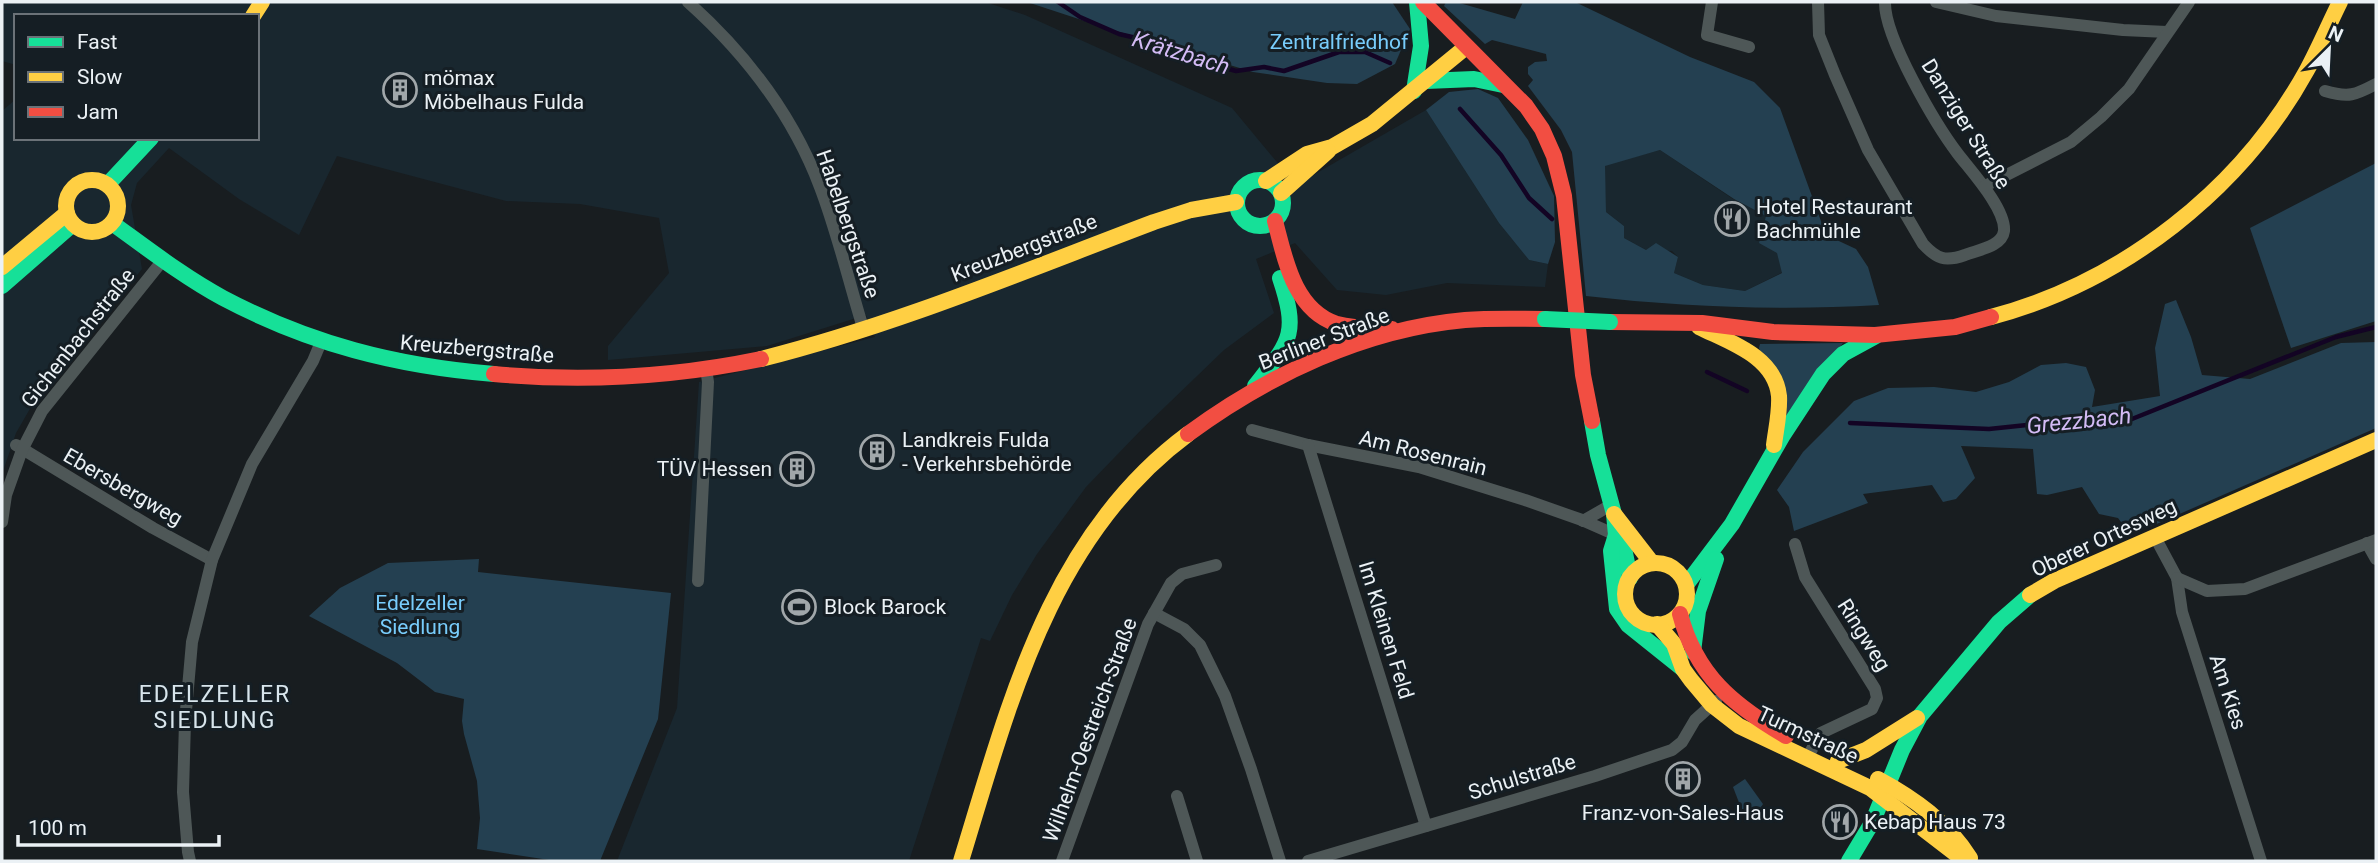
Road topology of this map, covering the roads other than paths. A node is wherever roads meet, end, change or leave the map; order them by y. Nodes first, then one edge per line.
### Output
1 (688, 2) edge
2 (1417, 2) edge
3 (1423, 2) edge
4 (1818, 2) edge
5 (1885, 2) edge
6 (1936, 2) edge
7 (2189, 2) edge
8 (2325, 2) edge
9 (2340, 2) edge
10 (1709, 3) edge
11 (2168, 32) junction
12 (1466, 47) junction
13 (1749, 47) dead end
14 (2376, 83) edge
15 (1420, 86) junction
16 (1506, 86) junction
17 (2325, 91) dead end
18 (149, 140) edge
19 (1332, 147) junction
20 (1266, 181) junction
21 (108, 184) junction
22 (1985, 186) junction
23 (1281, 193) junction
24 (1236, 202) junction
25 (70, 219) junction
26 (112, 223) junction
27 (1268, 224) junction
28 (163, 260) junction
29 (2, 267) edge
30 (2, 286) edge
31 (1692, 324) junction
32 (1730, 325) junction
33 (864, 331) junction
34 (1403, 331) junction
35 (1877, 336) junction
36 (321, 342) junction
37 (706, 368) junction
38 (1253, 389) junction
39 (1252, 430) dead end
40 (2376, 440) edge
41 (1308, 445) junction
42 (19, 447) junction
43 (1774, 449) junction
44 (1612, 510) junction
45 (1583, 521) junction
46 (2, 522) edge
47 (1725, 531) junction
48 (1616, 535) junction
49 (2155, 537) junction
50 (2372, 541) edge
51 (1795, 544) dead end
52 (2376, 558) edge
53 (212, 560) junction
54 (1652, 563) junction
55 (1216, 565) dead end
56 (1630, 578) junction
57 (1682, 578) junction
58 (2177, 578) junction
59 (698, 581) dead end
60 (1154, 613) junction
61 (1680, 614) junction
62 (1657, 624) junction
63 (1693, 652) junction
64 (1683, 669) junction
65 (1718, 699) junction
66 (1920, 716) junction
67 (1810, 753) junction
68 (1838, 761) junction
69 (1885, 791) junction
70 (1177, 796) dead end
71 (1426, 826) junction
72 (190, 861) edge
73 (961, 861) edge
74 (1062, 861) edge
75 (1197, 861) edge
76 (1280, 861) edge
77 (1308, 861) edge
78 (1849, 861) edge
79 (1965, 861) edge
80 (1971, 861) edge
81 (2261, 861) edge

1 - 33 street, Habelbergstraße
2 - 15 main road
3 - 12 main road
4 - 22 street, Danziger Straße
5 - 22 street, Danziger Straße
6 - 11 street
7 - 11 street
8 - 32 main road, Berliner Straße
9 - 35 main road, Berliner Straße
10 - 13 street
11 - 22 street
12 - 15 main road
12 - 16 main road
14 - 17 street
15 - 16 main road
15 - 19 main road
16 - 44 main road
18 - 21 main road
19 - 20 main road
19 - 23 main road
20 - 23 main road
20 - 24 main road
21 - 25 main road
21 - 26 main road
23 - 27 main road
24 - 27 main road
24 - 33 main road, Kreuzbergstraße
25 - 26 main road
25 - 29 main road
25 - 30 main road
26 - 28 main road, Kreuzbergstraße
27 - 34 main road
27 - 38 main road
28 - 36 main road, Kreuzbergstraße
28 - 42 street, Gichenbachstraße
31 - 32 main road, Berliner Straße
31 - 34 main road, Berliner Straße, bridge
31 - 43 main road
32 - 35 main road, Berliner Straße
33 - 37 main road, Kreuzbergstraße
34 - 38 main road, Berliner Straße
35 - 43 main road
36 - 37 main road, Kreuzbergstraße
36 - 53 street
37 - 59 street
38 - 73 main road, Berliner Straße
39 - 41 street, Am Rosenrain
40 - 49 main road, Oberer Ortesweg
41 - 45 street, Am Rosenrain
41 - 71 street, Im Kleinen Feld
42 - 46 street, Gichenbachstraße
42 - 53 street, Ebersbergweg
43 - 47 main road
44 - 45 street
44 - 48 main road
44 - 54 main road
45 - 48 street, Am Rosenrain
47 - 57 main road
47 - 63 main road
48 - 56 main road
48 - 64 main road
49 - 58 street, Am Kies
49 - 66 main road, Oberer Ortesweg
50 - 52 street
50 - 58 street
51 - 67 street, Ringweg
53 - 72 street
54 - 56 main road
54 - 57 main road
55 - 60 street, Wilhelm-Oestreich-Straße
56 - 62 main road
57 - 61 main road
58 - 81 street, Am Kies
60 - 74 street, Wilhelm-Oestreich-Straße
60 - 76 street, Wilhelm-Oestreich-Straße
61 - 62 main road
61 - 63 main road, Turmstraße
62 - 64 main road, Turmstraße
63 - 65 main road, Turmstraße
64 - 65 main road, Turmstraße
65 - 67 main road, Turmstraße
65 - 71 street, Schulstraße
66 - 68 main road
66 - 69 main road, Oberer Ortesweg
67 - 68 main road, Turmstraße
67 - 69 main road, Turmstraße
68 - 69 main road, Turmstraße
69 - 78 main road, Oberer Ortesweg
69 - 79 main road, Turmstraße
69 - 80 main road, Turmstraße
70 - 75 street
71 - 77 street, Schulstraße

